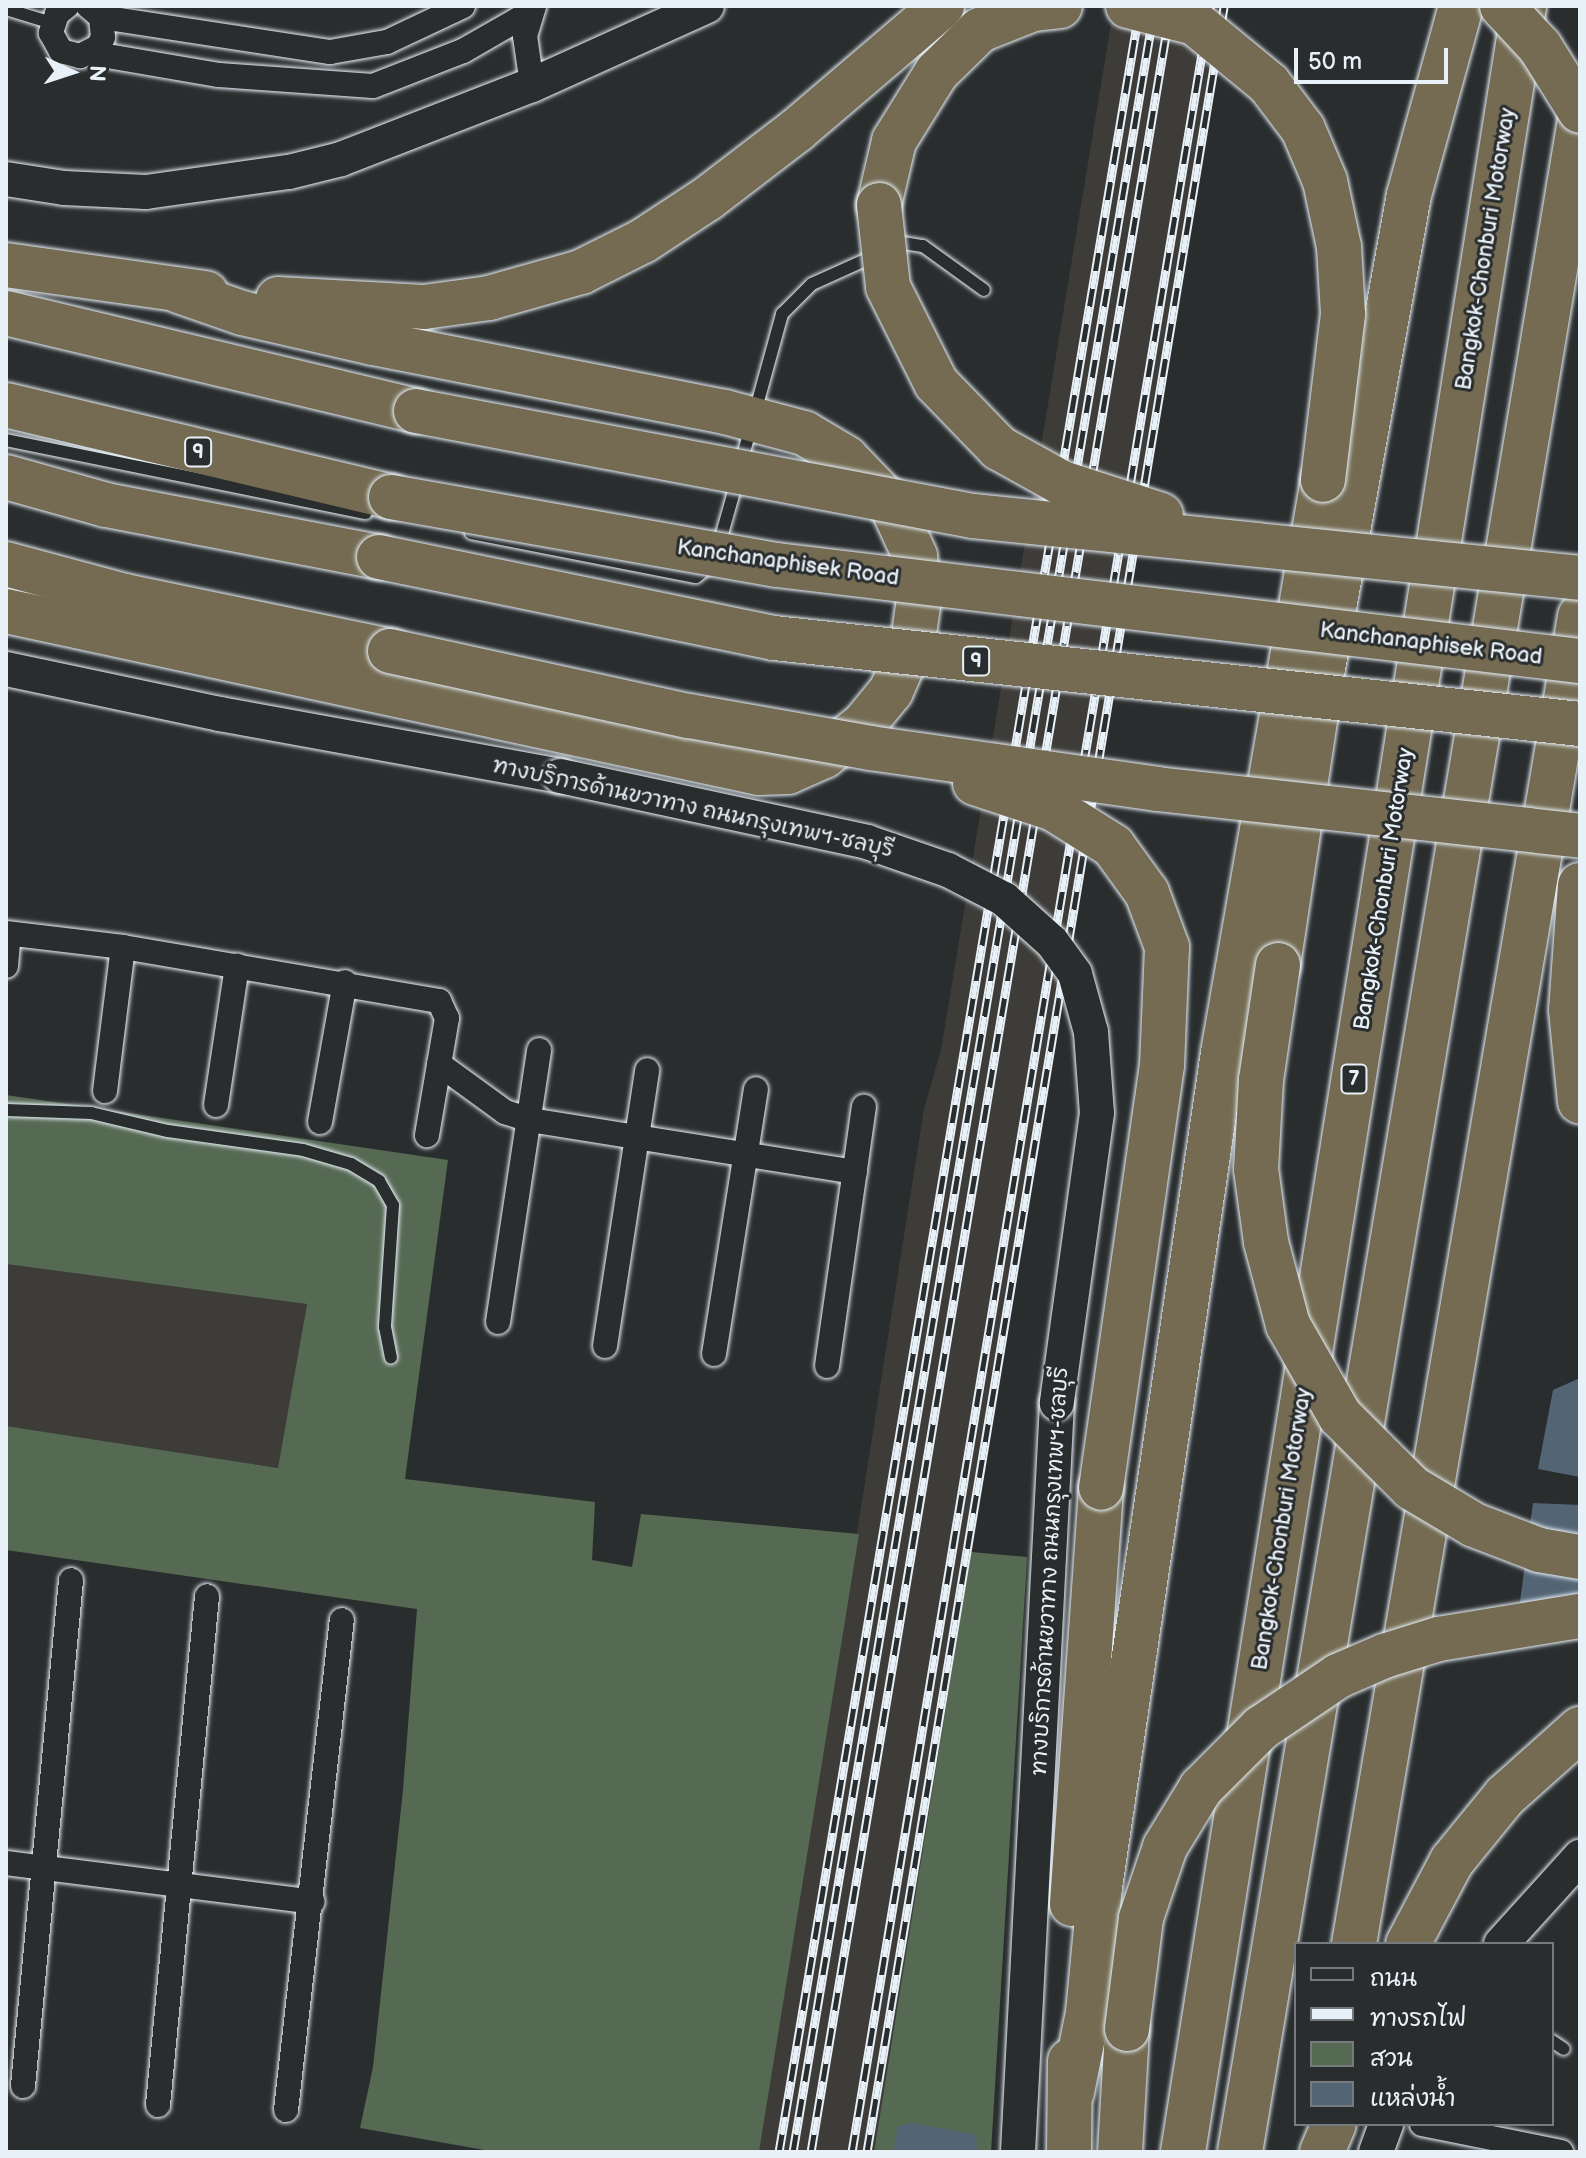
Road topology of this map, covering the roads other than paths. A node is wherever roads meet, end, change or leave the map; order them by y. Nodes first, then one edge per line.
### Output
1 (463, 6) edge
2 (707, 6) edge
3 (942, 6) edge
4 (1060, 6) edge
5 (1128, 6) edge
6 (1461, 6) edge
7 (1502, 6) edge
8 (1524, 6) edge
9 (6, 9) edge
10 (532, 10) edge
11 (94, 12) edge
12 (59, 14) edge
13 (90, 53) junction
14 (532, 85) junction
15 (1580, 111) edge
16 (1580, 121) edge
17 (6, 179) edge
18 (6, 265) edge
19 (984, 290) dead end
20 (179, 291) junction
21 (6, 313) edge
22 (6, 405) edge
23 (751, 419) junction
24 (6, 440) edge
25 (6, 477) edge
26 (387, 517) dead end
27 (449, 529) dead end
28 (1280, 545) junction
29 (6, 564) edge
30 (1580, 578) edge
31 (6, 611) edge
32 (1580, 616) edge
33 (1580, 661) edge
34 (6, 669) edge
35 (1580, 724) edge
36 (870, 748) junction
37 (1580, 836) edge
38 (1580, 885) edge
39 (8, 934) edge
40 (123, 947) junction
41 (6, 966) edge
42 (237, 966) junction
43 (345, 982) junction
44 (539, 1050) dead end
45 (439, 1064) junction
46 (647, 1070) dead end
47 (756, 1089) dead end
48 (105, 1091) dead end
49 (1580, 1102) edge
50 (216, 1105) dead end
51 (864, 1107) dead end
52 (6, 1110) edge
53 (530, 1120) junction
54 (320, 1122) dead end
55 (427, 1135) dead end
56 (638, 1137) junction
57 (746, 1155) junction
58 (855, 1172) junction
59 (498, 1322) dead end
60 (605, 1346) dead end
61 (714, 1354) dead end
62 (391, 1357) dead end
63 (827, 1366) dead end
64 (1580, 1557) edge
65 (71, 1580) dead end
66 (207, 1596) dead end
67 (1580, 1616) edge
68 (342, 1620) dead end
69 (1580, 1729) edge
70 (1580, 1857) edge
71 (6, 1863) edge
72 (44, 1868) junction
73 (181, 1888) junction
74 (313, 1902) junction
75 (1354, 1942) edge
76 (1409, 1942) edge
77 (1503, 1942) edge
78 (1554, 2042) edge
79 (1564, 2049) dead end
80 (23, 2086) dead end
81 (1072, 2092) junction
82 (158, 2105) dead end
83 (286, 2110) dead end
84 (1324, 2126) edge
85 (1333, 2126) edge
86 (1385, 2126) edge
87 (1432, 2126) edge
88 (1018, 2152) edge
89 (1069, 2152) edge
90 (1120, 2152) edge
91 (1183, 2152) edge
92 (1240, 2152) edge
93 (1320, 2152) edge
94 (1376, 2152) edge
95 (1561, 2152) edge

1 - 11 street
2 - 14 main road
3 - 20 highway
4 - 28 highway, bridge
5 - 81 highway, bridge
6 - 64 highway, bridge
7 - 15 highway, bridge
8 - 91 highway, Bangkok-Chonburi Motorway / 7
9 - 12 lane
10 - 13 street
10 - 14 street
11 - 13 street
12 - 13 street
14 - 17 main road
16 - 92 highway
18 - 20 highway
19 - 23 lane
20 - 23 highway
21 - 28 highway, bridge
22 - 33 highway, Kanchanaphisek Road / 9, bridge
23 - 27 lane
23 - 31 highway
24 - 26 lane
25 - 35 highway, 9, bridge
28 - 30 highway, bridge
29 - 36 highway, bridge
32 - 75 highway
34 - 88 main road, ทางบริการด้านขวาทาง ถนนกรุงเทพฯ-ชลบุรี, bridge
36 - 37 highway, bridge
36 - 81 highway, bridge
38 - 49 highway
39 - 40 street
39 - 41 street
40 - 42 street
40 - 48 street
42 - 43 street
42 - 50 street
43 - 45 street
43 - 54 street
44 - 53 street
45 - 53 street
45 - 55 street
46 - 56 street
47 - 57 street
51 - 58 street
52 - 62 lane
53 - 56 street
53 - 59 street
56 - 57 street
56 - 60 street
57 - 58 street
57 - 61 street
58 - 63 street
65 - 72 street
66 - 73 street
67 - 90 highway, bridge
68 - 74 street
69 - 76 highway
70 - 77 main road
71 - 72 street
72 - 73 street
72 - 80 street
73 - 74 street
73 - 82 street
74 - 83 street
78 - 79 lane
81 - 89 highway
84 - 93 highway
85 - 93 highway
86 - 94 main road
87 - 95 street

